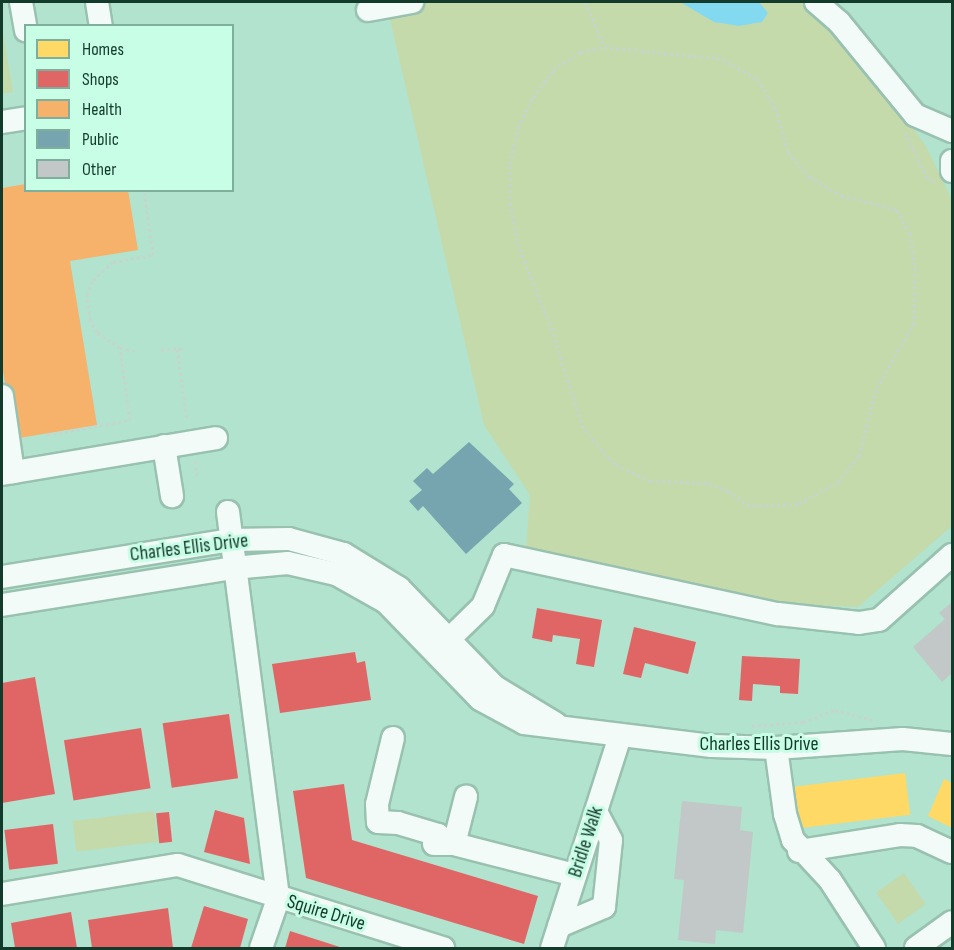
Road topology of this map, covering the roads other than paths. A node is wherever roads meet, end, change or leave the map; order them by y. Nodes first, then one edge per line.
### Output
1 (21, 2) edge
2 (97, 2) edge
3 (412, 2) edge
4 (816, 2) edge
5 (368, 10) dead end
6 (25, 24) edge
7 (101, 24) edge
8 (24, 118) edge
9 (2, 122) edge
10 (952, 131) edge
11 (952, 161) edge
12 (952, 171) edge
13 (2, 396) edge
14 (216, 438) dead end
15 (164, 446) junction
16 (7, 473) edge
17 (172, 495) dead end
18 (228, 512) dead end
19 (230, 540) junction
20 (952, 555) edge
21 (232, 568) junction
22 (2, 577) edge
23 (2, 605) edge
24 (443, 645) junction
25 (620, 736) junction
26 (393, 738) dead end
27 (952, 744) edge
28 (776, 748) junction
29 (466, 797) dead end
30 (596, 812) junction
31 (386, 825) junction
32 (437, 842) junction
33 (800, 851) junction
34 (952, 852) edge
35 (575, 875) junction
36 (2, 894) edge
37 (278, 899) junction
38 (952, 922) edge
39 (559, 927) junction
40 (261, 948) edge
41 (443, 948) edge
42 (552, 948) edge
43 (874, 948) edge
44 (916, 948) edge

1 - 6 street
2 - 7 street
3 - 5 street
4 - 10 street
8 - 9 street
11 - 12 street
13 - 16 street
14 - 15 street
15 - 16 street
15 - 17 street
18 - 19 street
19 - 21 street
19 - 22 street, Charles Ellis Drive
19 - 24 street, Charles Ellis Drive
20 - 24 street
21 - 23 street, Charles Ellis Drive
21 - 24 street, Charles Ellis Drive
21 - 37 street
24 - 25 street, Charles Ellis Drive
25 - 28 street, Charles Ellis Drive
25 - 30 street, Bridle Walk
26 - 31 street
27 - 28 street, Charles Ellis Drive
28 - 33 street
29 - 32 street
30 - 35 street, Bridle Walk
30 - 39 street
31 - 32 street
31 - 32 street
32 - 35 street
33 - 34 street
33 - 43 street
35 - 39 street, Bridle Walk
36 - 37 street, Squire Drive
37 - 40 street
37 - 41 street, Squire Drive
38 - 44 street
39 - 42 street, Bridle Walk

